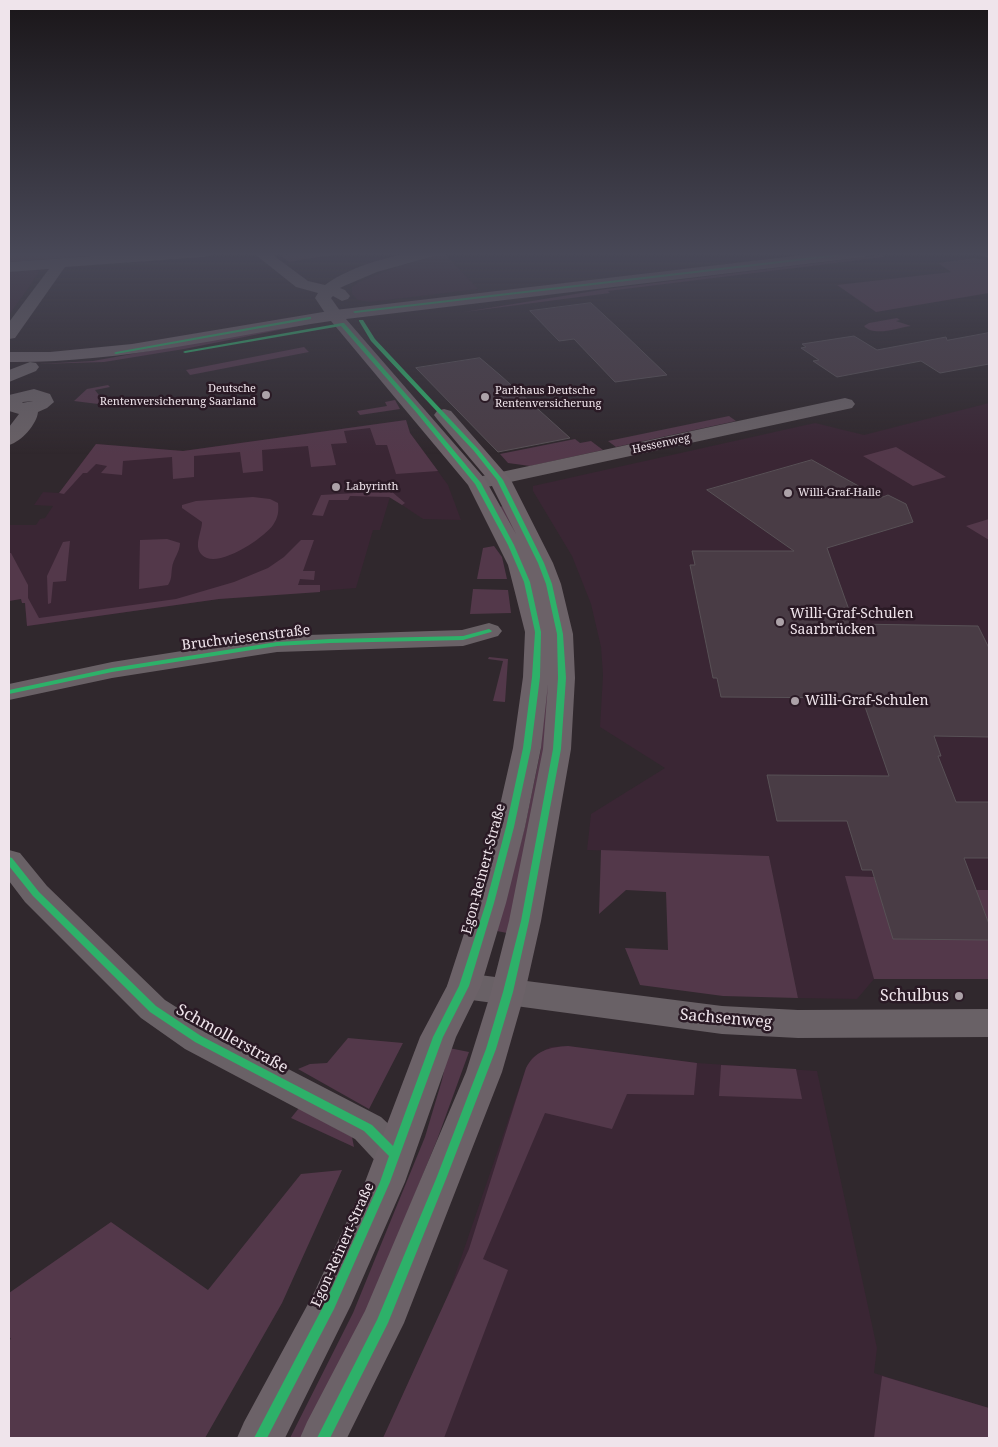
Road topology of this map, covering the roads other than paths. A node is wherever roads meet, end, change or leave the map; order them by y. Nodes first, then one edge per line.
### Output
1 (20, 320) edge
2 (338, 320) edge
3 (340, 320) edge
4 (349, 320) edge
5 (350, 320) edge
6 (9, 334) edge
7 (9, 357) edge
8 (9, 365) edge
9 (30, 367) junction
10 (9, 377) edge
11 (845, 404) dead end
12 (29, 408) dead end
13 (9, 439) edge
14 (488, 482) junction
15 (489, 631) dead end
16 (9, 692) edge
17 (9, 860) edge
18 (464, 986) junction
19 (508, 992) junction
20 (989, 1023) edge
21 (395, 1155) junction
22 (260, 1438) edge
23 (323, 1438) edge

1 - 6 street
2 - 7 main road
3 - 9 main road
4 - 14 main road, Egon-Reinert-Straße
5 - 14 main road, Egon-Reinert-Straße
8 - 9 main road
9 - 10 street
11 - 14 street, Hessenweg
12 - 13 street
14 - 18 main road, Egon-Reinert-Straße
14 - 19 main road, Egon-Reinert-Straße
15 - 16 street, Bruchwiesenstraße
17 - 21 street, Schmollerstraße
18 - 19 street, Sachsenweg
18 - 21 main road, Egon-Reinert-Straße
19 - 20 street, Sachsenweg
19 - 23 main road, Egon-Reinert-Straße
21 - 22 main road, Egon-Reinert-Straße

